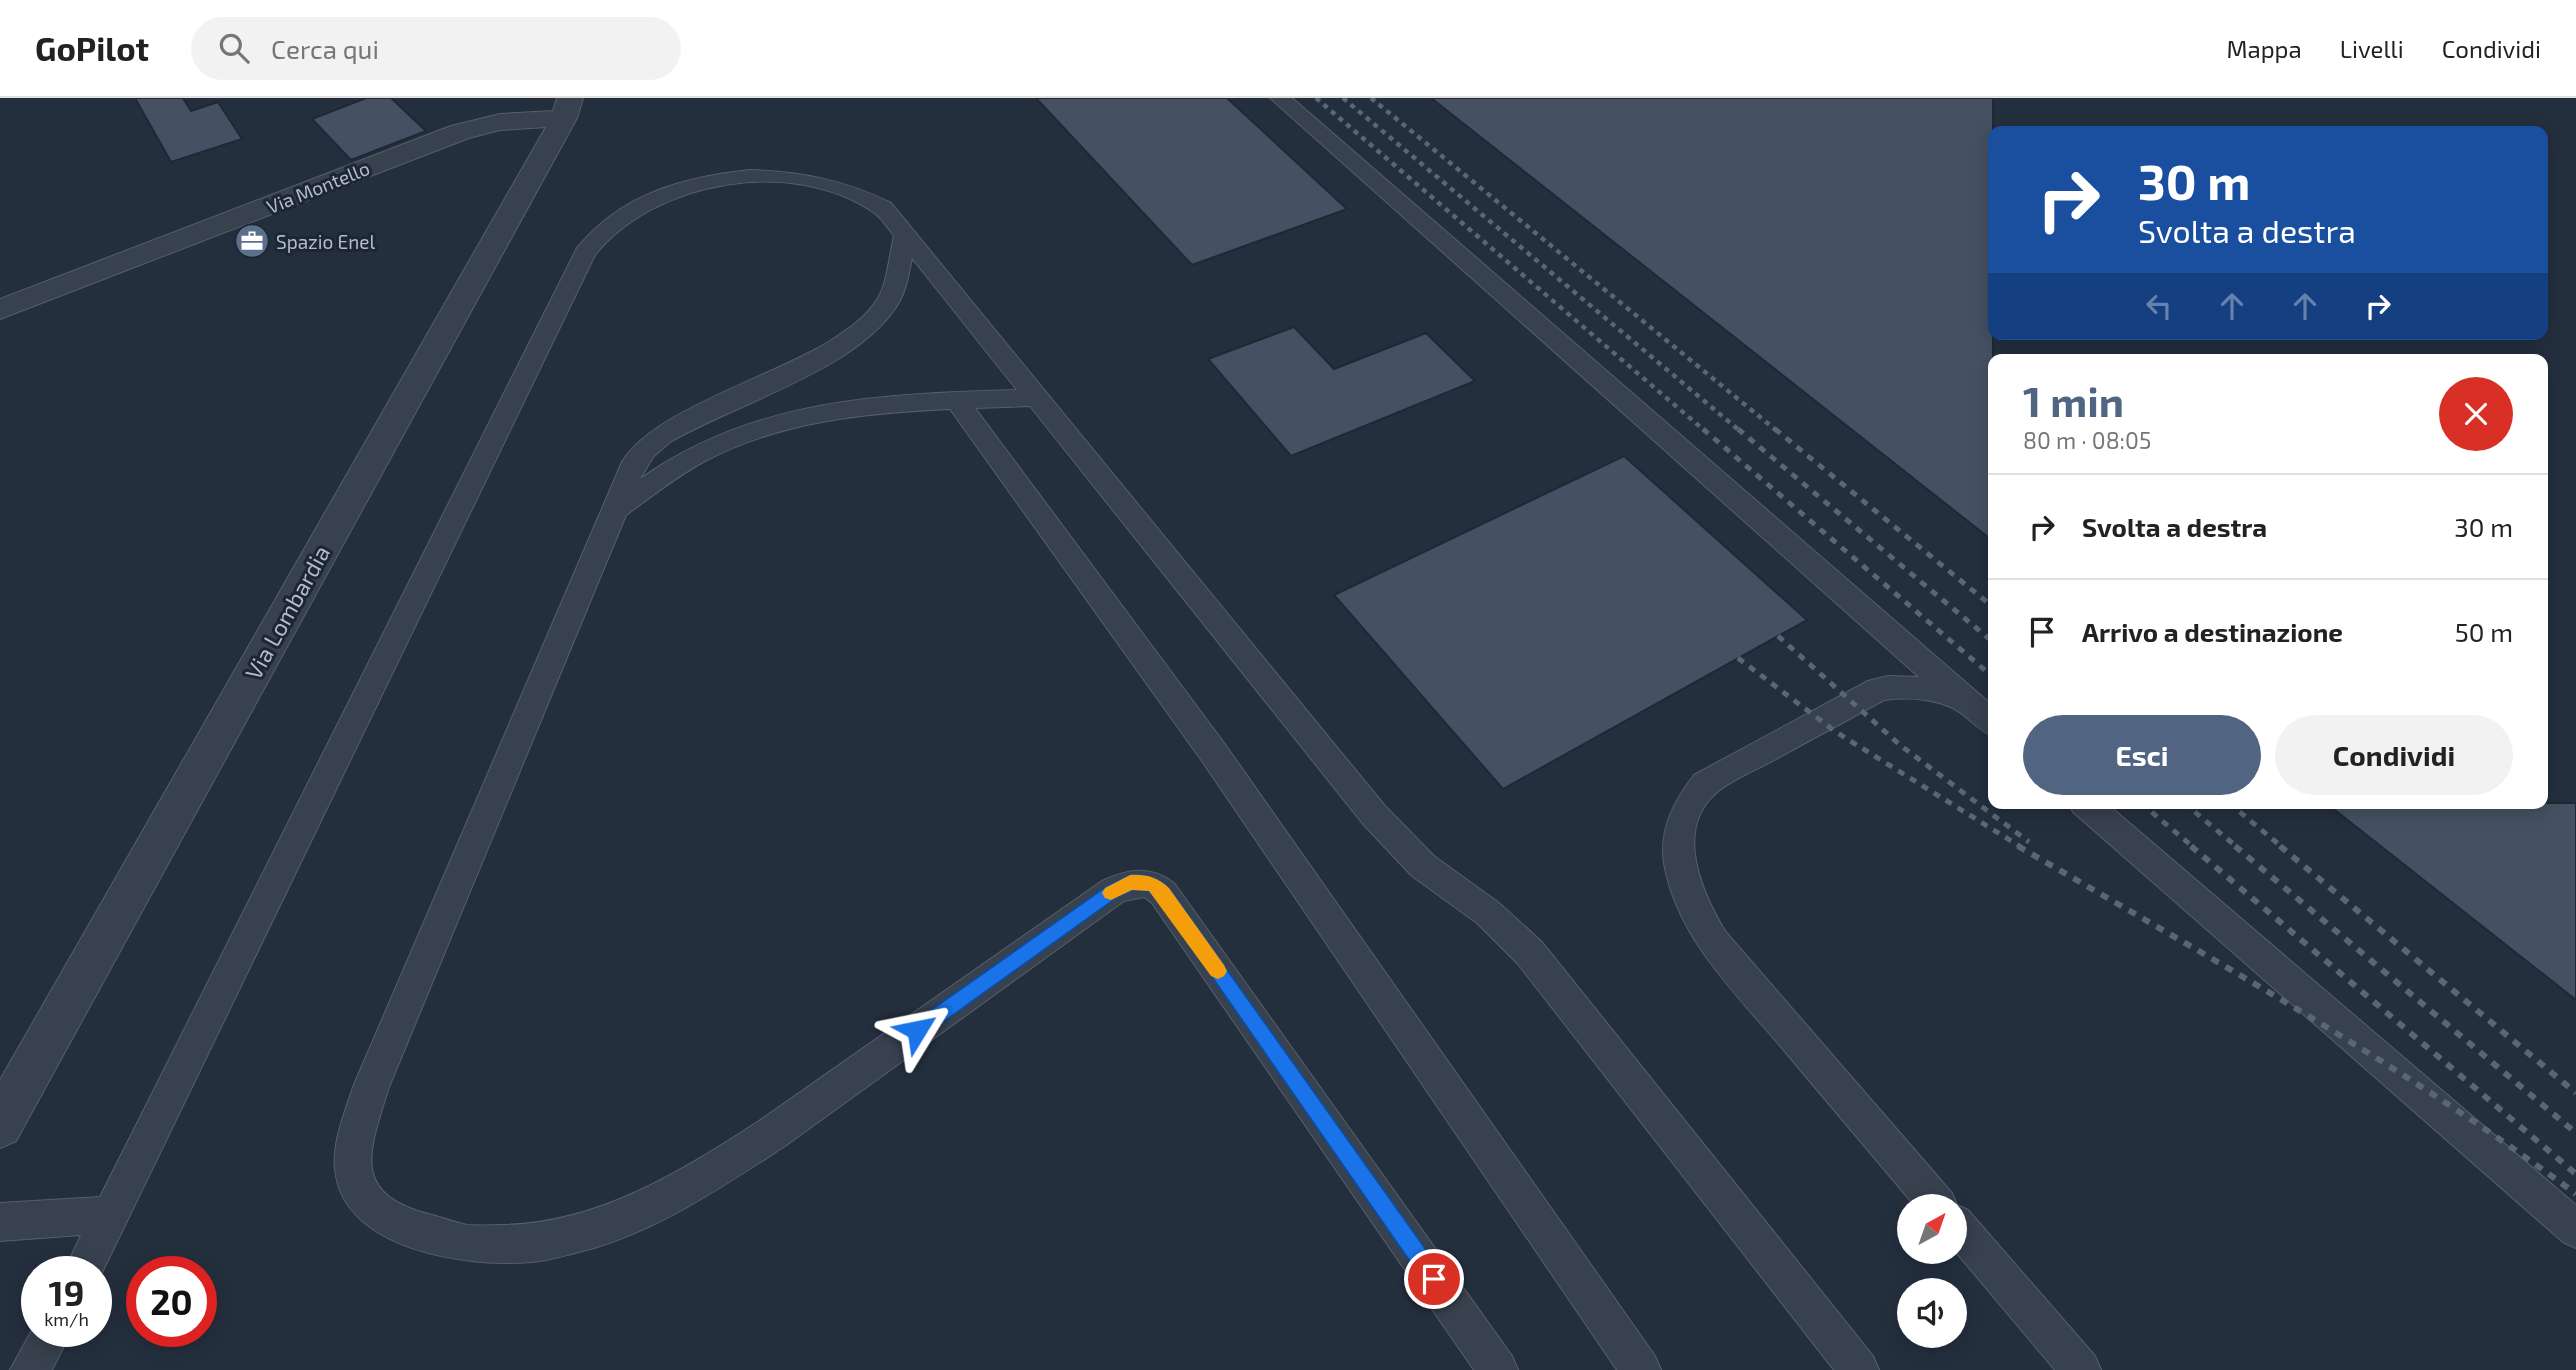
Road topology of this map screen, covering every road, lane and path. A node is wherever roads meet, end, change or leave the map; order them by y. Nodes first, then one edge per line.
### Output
1 (1280, 98) edge
2 (567, 108) edge
3 (905, 236) junction
4 (0, 310) edge
5 (1036, 398) junction
6 (957, 401) junction
7 (615, 510) junction
8 (1966, 701) junction
9 (1988, 720) edge
10 (2091, 809) edge
11 (0, 1125) edge
12 (1930, 1194) edge
13 (111, 1215) junction
14 (0, 1222) edge
15 (2576, 1229) edge
16 (1967, 1237) edge
17 (91, 1256) edge
18 (43, 1347) edge
19 (30, 1370) edge
20 (1498, 1370) edge
21 (1641, 1370) edge
22 (1859, 1370) edge
23 (2081, 1370) edge

1 - 8 lane
2 - 4 street, Via Montello
2 - 11 street, Via Lombardia
3 - 5 lane
3 - 7 lane
3 - 13 lane
5 - 6 lane
5 - 22 lane
6 - 7 lane
6 - 21 lane
7 - 20 lane
8 - 9 lane
8 - 12 lane
10 - 15 lane
13 - 14 lane
13 - 17 lane
16 - 23 lane
18 - 19 lane

